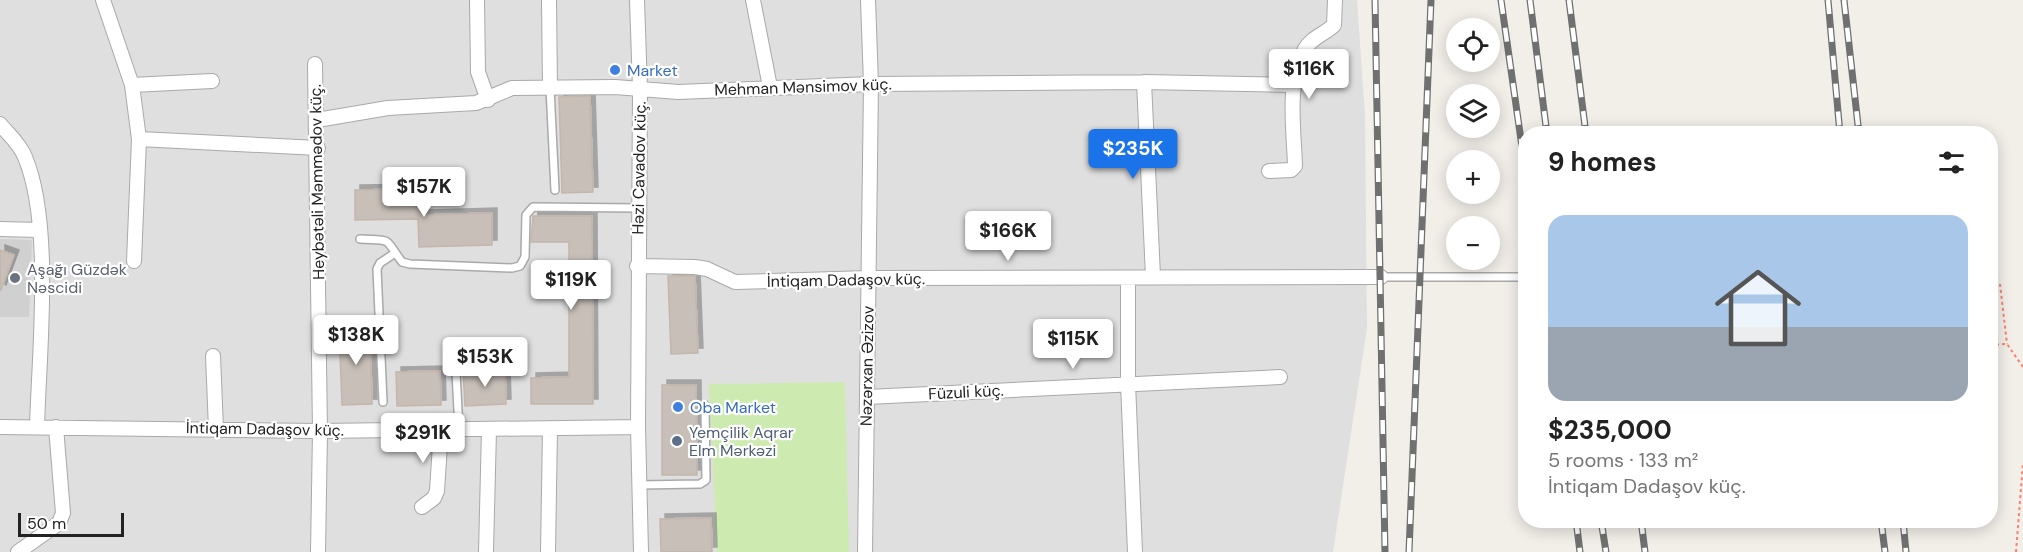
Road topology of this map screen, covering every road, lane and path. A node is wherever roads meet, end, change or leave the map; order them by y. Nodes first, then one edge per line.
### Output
1 (103, 0) edge
2 (477, 0) edge
3 (549, 0) edge
4 (637, 0) edge
5 (753, 0) edge
6 (868, 0) edge
7 (1335, 0) edge
8 (315, 64) dead end
9 (212, 81) dead end
10 (1144, 82) junction
11 (870, 84) junction
12 (132, 85) junction
13 (1293, 85) junction
14 (770, 87) junction
15 (550, 88) junction
16 (640, 89) junction
17 (488, 100) junction
18 (317, 120) junction
19 (0, 124) edge
20 (139, 139) junction
21 (318, 148) junction
22 (1269, 171) dead end
23 (555, 190) dead end
24 (638, 208) junction
25 (0, 229) edge
26 (39, 230) junction
27 (360, 239) dead end
28 (395, 253) junction
29 (134, 261) dead end
30 (637, 266) junction
31 (1153, 276) junction
32 (1381, 277) joint
33 (1518, 277) edge
34 (869, 278) junction
35 (1128, 278) junction
36 (2000, 284) dead end
37 (2007, 344) junction
38 (1998, 345) edge
39 (213, 356) dead end
40 (2023, 367) edge
41 (456, 372) dead end
42 (1280, 377) dead end
43 (1128, 383) junction
44 (867, 397) junction
45 (383, 402) dead end
46 (705, 405) dead end
47 (0, 427) edge
48 (37, 427) junction
49 (56, 427) junction
50 (638, 428) junction
51 (216, 429) junction
52 (441, 429) junction
53 (550, 429) junction
54 (320, 430) junction
55 (459, 430) junction
56 (489, 430) junction
57 (2023, 463) edge
58 (639, 485) junction
59 (422, 507) dead end
60 (18, 552) edge
61 (318, 552) edge
62 (486, 552) edge
63 (548, 552) edge
64 (640, 552) edge
65 (865, 552) edge
66 (1135, 552) edge
67 (2016, 552) edge

1 - 12 street
2 - 17 street
3 - 15 street
4 - 16 street, Həzi Cavadov küç.
5 - 14 street
6 - 11 street, Nəzərxan Əzizov
7 - 13 street
8 - 18 street, Heybətəli Məmmədov küç.
9 - 12 street
10 - 11 street, Mehman Mənsimov küç.
10 - 13 street, Mehman Mənsimov küç.
10 - 31 street
11 - 14 street, Mehman Mənsimov küç.
11 - 34 street, Nəzərxan Əzizov
12 - 20 street
13 - 22 street
14 - 16 street, Mehman Mənsimov küç.
15 - 16 street, Mehman Mənsimov küç.
15 - 17 street, Mehman Mənsimov küç.
15 - 23 lane
16 - 24 street, Həzi Cavadov küç.
17 - 18 street, Mehman Mənsimov küç.
18 - 21 street, Heybətəli Məmmədov küç.
19 - 26 street
20 - 21 street
20 - 29 street
21 - 54 street, Heybətəli Məmmədov küç.
24 - 28 lane
24 - 30 street, Həzi Cavadov küç.
25 - 26 street
26 - 48 street
27 - 28 lane
28 - 45 lane
30 - 34 street, İntiqam Dadaşov küç.
30 - 50 street, Həzi Cavadov küç.
31 - 32 street, İntiqam Dadaşov küç.
31 - 35 street, İntiqam Dadaşov küç.
32 - 33 lane
34 - 35 street, İntiqam Dadaşov küç.
34 - 44 street, Nəzərxan Əzizov
35 - 43 street
36 - 37 path
37 - 38 path
37 - 40 path
39 - 51 street
41 - 55 lane
42 - 43 street, Füzuli küç.
43 - 44 street, Füzuli küç.
43 - 66 street
44 - 65 street, Nəzərxan Əzizov
46 - 58 lane
47 - 48 street, İntiqam Dadaşov küç.
48 - 49 street, İntiqam Dadaşov küç.
49 - 51 street, İntiqam Dadaşov küç.
49 - 60 street
50 - 53 street, İntiqam Dadaşov küç.
50 - 58 street, Həzi Cavadov küç.
51 - 54 street, İntiqam Dadaşov küç.
52 - 54 street, İntiqam Dadaşov küç.
52 - 55 street, İntiqam Dadaşov küç.
52 - 59 street
53 - 56 street, İntiqam Dadaşov küç.
53 - 63 street
54 - 61 street, Heybətəli Məmmədov küç.
55 - 56 street, İntiqam Dadaşov küç.
56 - 62 street
57 - 67 path
58 - 64 street, Həzi Cavadov küç.

